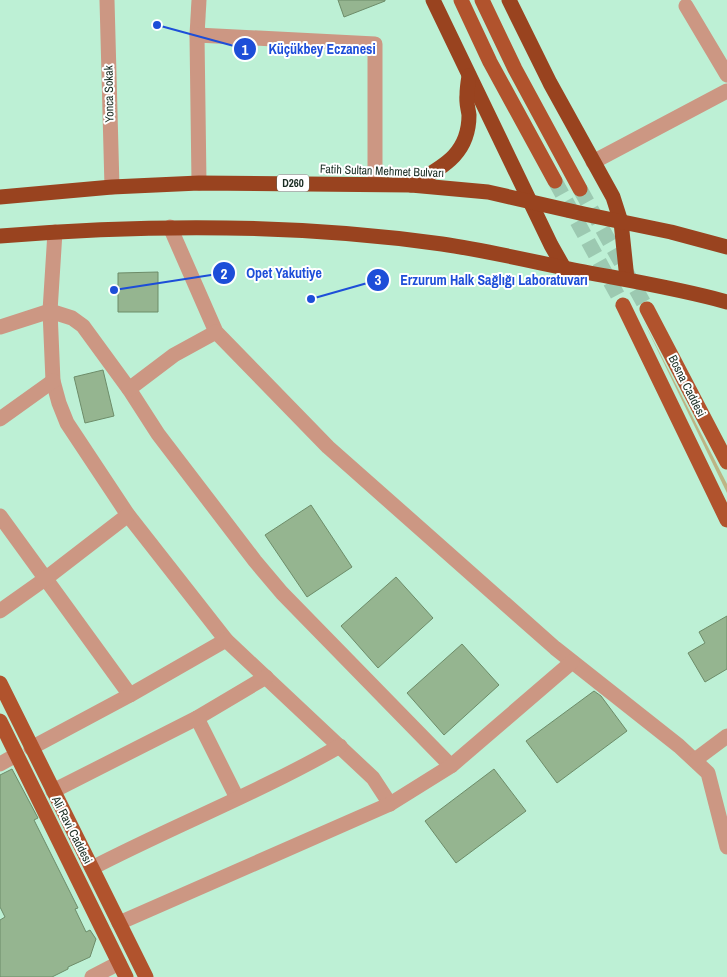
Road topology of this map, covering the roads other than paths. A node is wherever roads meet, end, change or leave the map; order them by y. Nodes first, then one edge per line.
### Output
1 (107, 0) edge
2 (199, 0) edge
3 (433, 0) edge
4 (461, 0) edge
5 (482, 0) edge
6 (509, 0) edge
7 (686, 6) dead end
8 (197, 35) junction
9 (727, 74) edge
10 (469, 76) junction
11 (727, 91) edge
12 (593, 162) junction
13 (555, 181) tunnel mouth
14 (199, 183) junction
15 (375, 184) junction
16 (411, 185) junction
17 (112, 187) junction
18 (580, 189) tunnel mouth
19 (0, 197) edge
20 (530, 201) junction
21 (621, 222) junction
22 (170, 228) junction
23 (55, 232) junction
24 (0, 236) edge
25 (727, 247) edge
26 (564, 268) junction
27 (627, 279) junction
28 (727, 302) edge
29 (623, 305) tunnel mouth
30 (647, 309) tunnel mouth
31 (50, 311) junction
32 (0, 326) edge
33 (216, 332) junction
34 (53, 381) junction
35 (129, 389) junction
36 (0, 419) edge
37 (727, 462) edge
38 (128, 515) junction
39 (0, 516) edge
40 (727, 520) edge
41 (45, 579) junction
42 (0, 611) edge
43 (226, 640) junction
44 (572, 662) junction
45 (266, 677) junction
46 (0, 683) edge
47 (130, 695) junction
48 (197, 718) junction
49 (0, 721) edge
50 (727, 736) edge
51 (340, 746) junction
52 (31, 748) junction
53 (16, 755) junction
54 (694, 760) junction
55 (0, 764) edge
56 (451, 766) junction
57 (53, 791) junction
58 (237, 798) junction
59 (390, 804) junction
60 (726, 841) edge
61 (92, 868) junction
62 (119, 923) junction
63 (119, 962) junction
64 (92, 977) edge
65 (126, 977) edge
66 (146, 977) edge

1 - 17 street, Yonca Sokak
2 - 8 street
3 - 10 highway
4 - 13 main road
5 - 18 main road
6 - 12 highway
7 - 9 street
8 - 14 street
8 - 15 street
10 - 16 highway
10 - 20 highway
11 - 12 street
12 - 21 highway
14 - 15 highway, Fatih Sultan Mehmet Bulvarı / D260
14 - 17 highway, Fatih Sultan Mehmet Bulvarı / D260
15 - 16 highway, Fatih Sultan Mehmet Bulvarı / D260
16 - 20 highway, Fatih Sultan Mehmet Bulvarı / D260
17 - 19 highway, Fatih Sultan Mehmet Bulvarı / D260
20 - 21 highway, Fatih Sultan Mehmet Bulvarı / D260
20 - 26 highway
21 - 25 highway, Fatih Sultan Mehmet Bulvarı / D260
21 - 27 highway
22 - 23 highway
22 - 26 highway
22 - 33 street
23 - 24 highway
23 - 31 street
26 - 27 highway
27 - 28 highway
29 - 40 main road
30 - 37 main road, Bosna Caddesi
31 - 32 street
31 - 34 street
31 - 35 street
33 - 35 street
33 - 44 street
34 - 36 street
34 - 38 street
35 - 56 street
38 - 41 street
38 - 43 street
39 - 41 street
41 - 42 street
41 - 47 street
43 - 45 street
43 - 47 street
44 - 54 street
44 - 56 street
45 - 48 street
45 - 51 street
46 - 52 main road, Ali Ravi Caddesi
47 - 52 street
48 - 57 street
48 - 58 street
49 - 53 main road, Ali Ravi Caddesi
50 - 54 street
51 - 58 street
51 - 59 street
52 - 57 main road, Ali Ravi Caddesi
53 - 55 street
53 - 63 main road, Ali Ravi Caddesi
54 - 60 street
56 - 59 street
57 - 61 main road, Ali Ravi Caddesi
58 - 61 street
59 - 62 street
61 - 62 main road, Ali Ravi Caddesi
62 - 66 main road, Ali Ravi Caddesi
63 - 64 street
63 - 65 main road, Ali Ravi Caddesi

